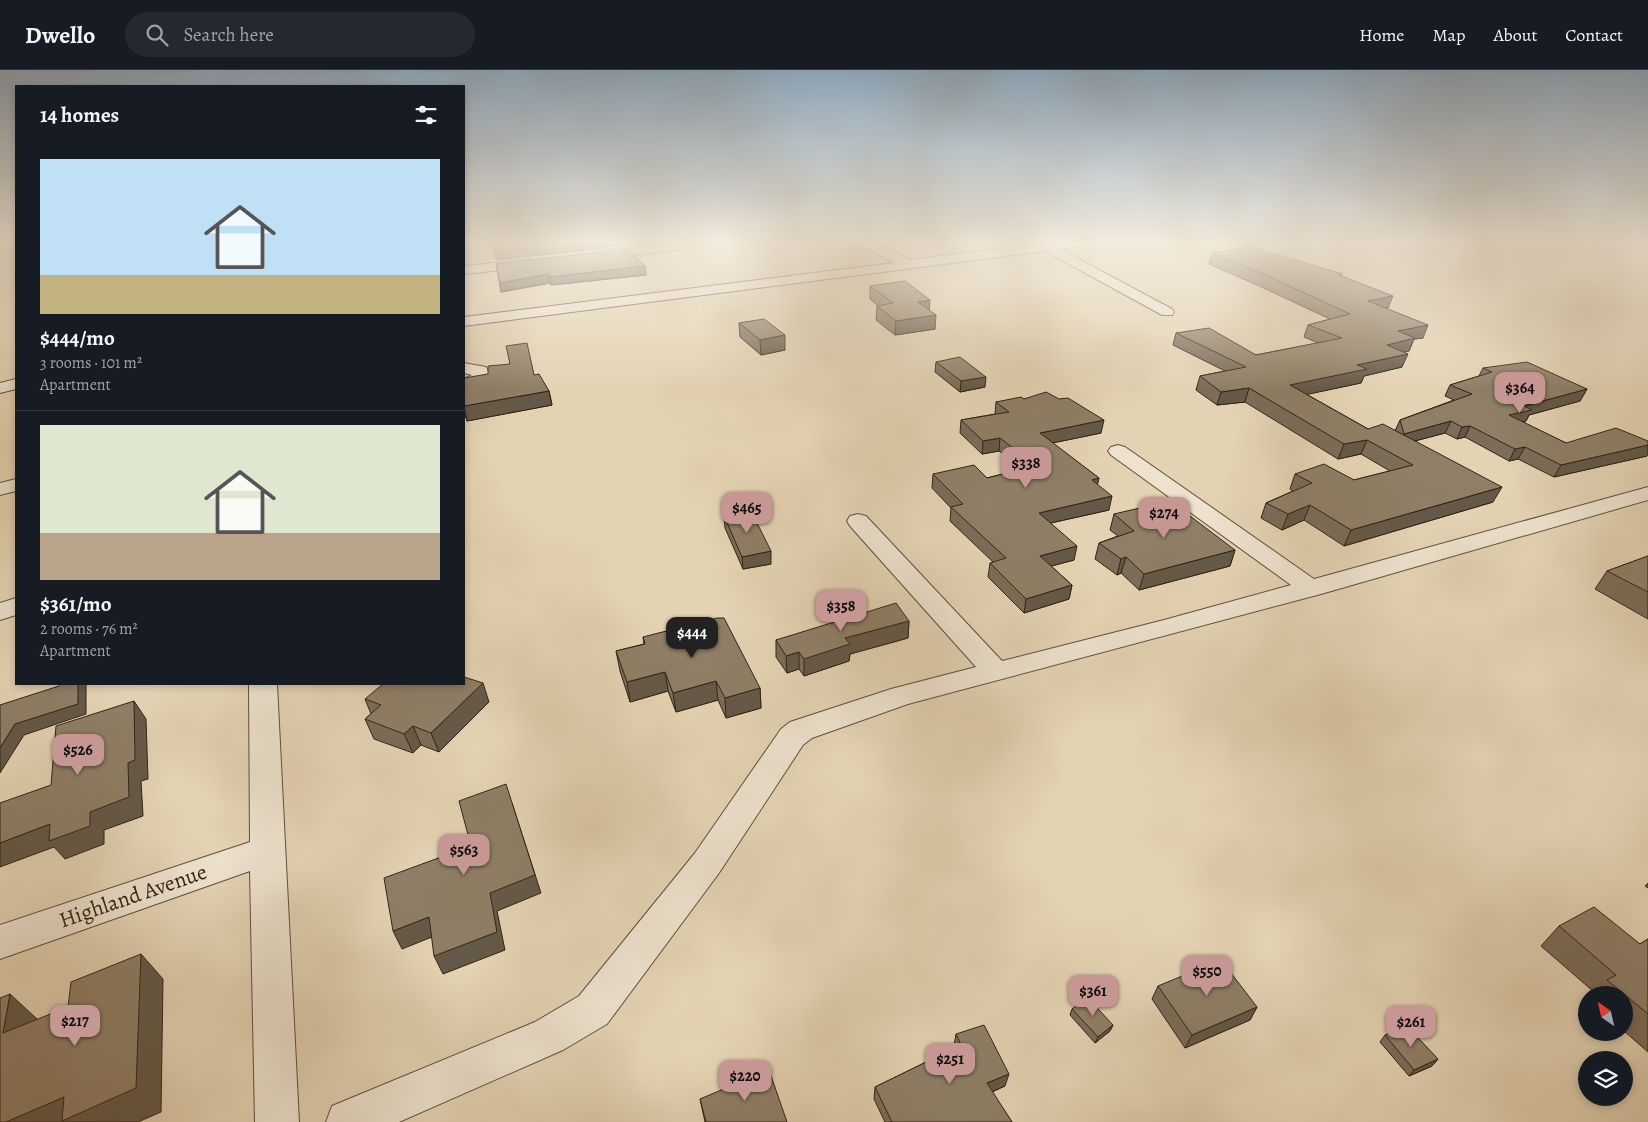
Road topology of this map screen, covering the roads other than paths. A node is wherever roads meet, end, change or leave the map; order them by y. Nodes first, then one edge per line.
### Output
1 (713, 290) edge
2 (1127, 290) edge
3 (1167, 312) dead end
4 (465, 322) edge
5 (465, 368) edge
6 (15, 384) edge
7 (465, 385) edge
8 (0, 388) edge
9 (1118, 451) dead end
10 (15, 485) edge
11 (0, 489) edge
12 (1648, 493) edge
13 (858, 521) dead end
14 (1312, 589) junction
15 (15, 606) edge
16 (0, 612) edge
17 (995, 671) junction
18 (263, 685) edge
19 (267, 851) junction
20 (0, 942) edge
21 (277, 1122) edge
22 (348, 1122) edge

1 - 4 street
2 - 3 street
5 - 7 street
6 - 8 street
9 - 14 street
10 - 11 street
12 - 14 street
13 - 17 street
14 - 17 street
15 - 16 street
17 - 22 street
18 - 19 street
19 - 20 street, Highland Avenue
19 - 21 street

